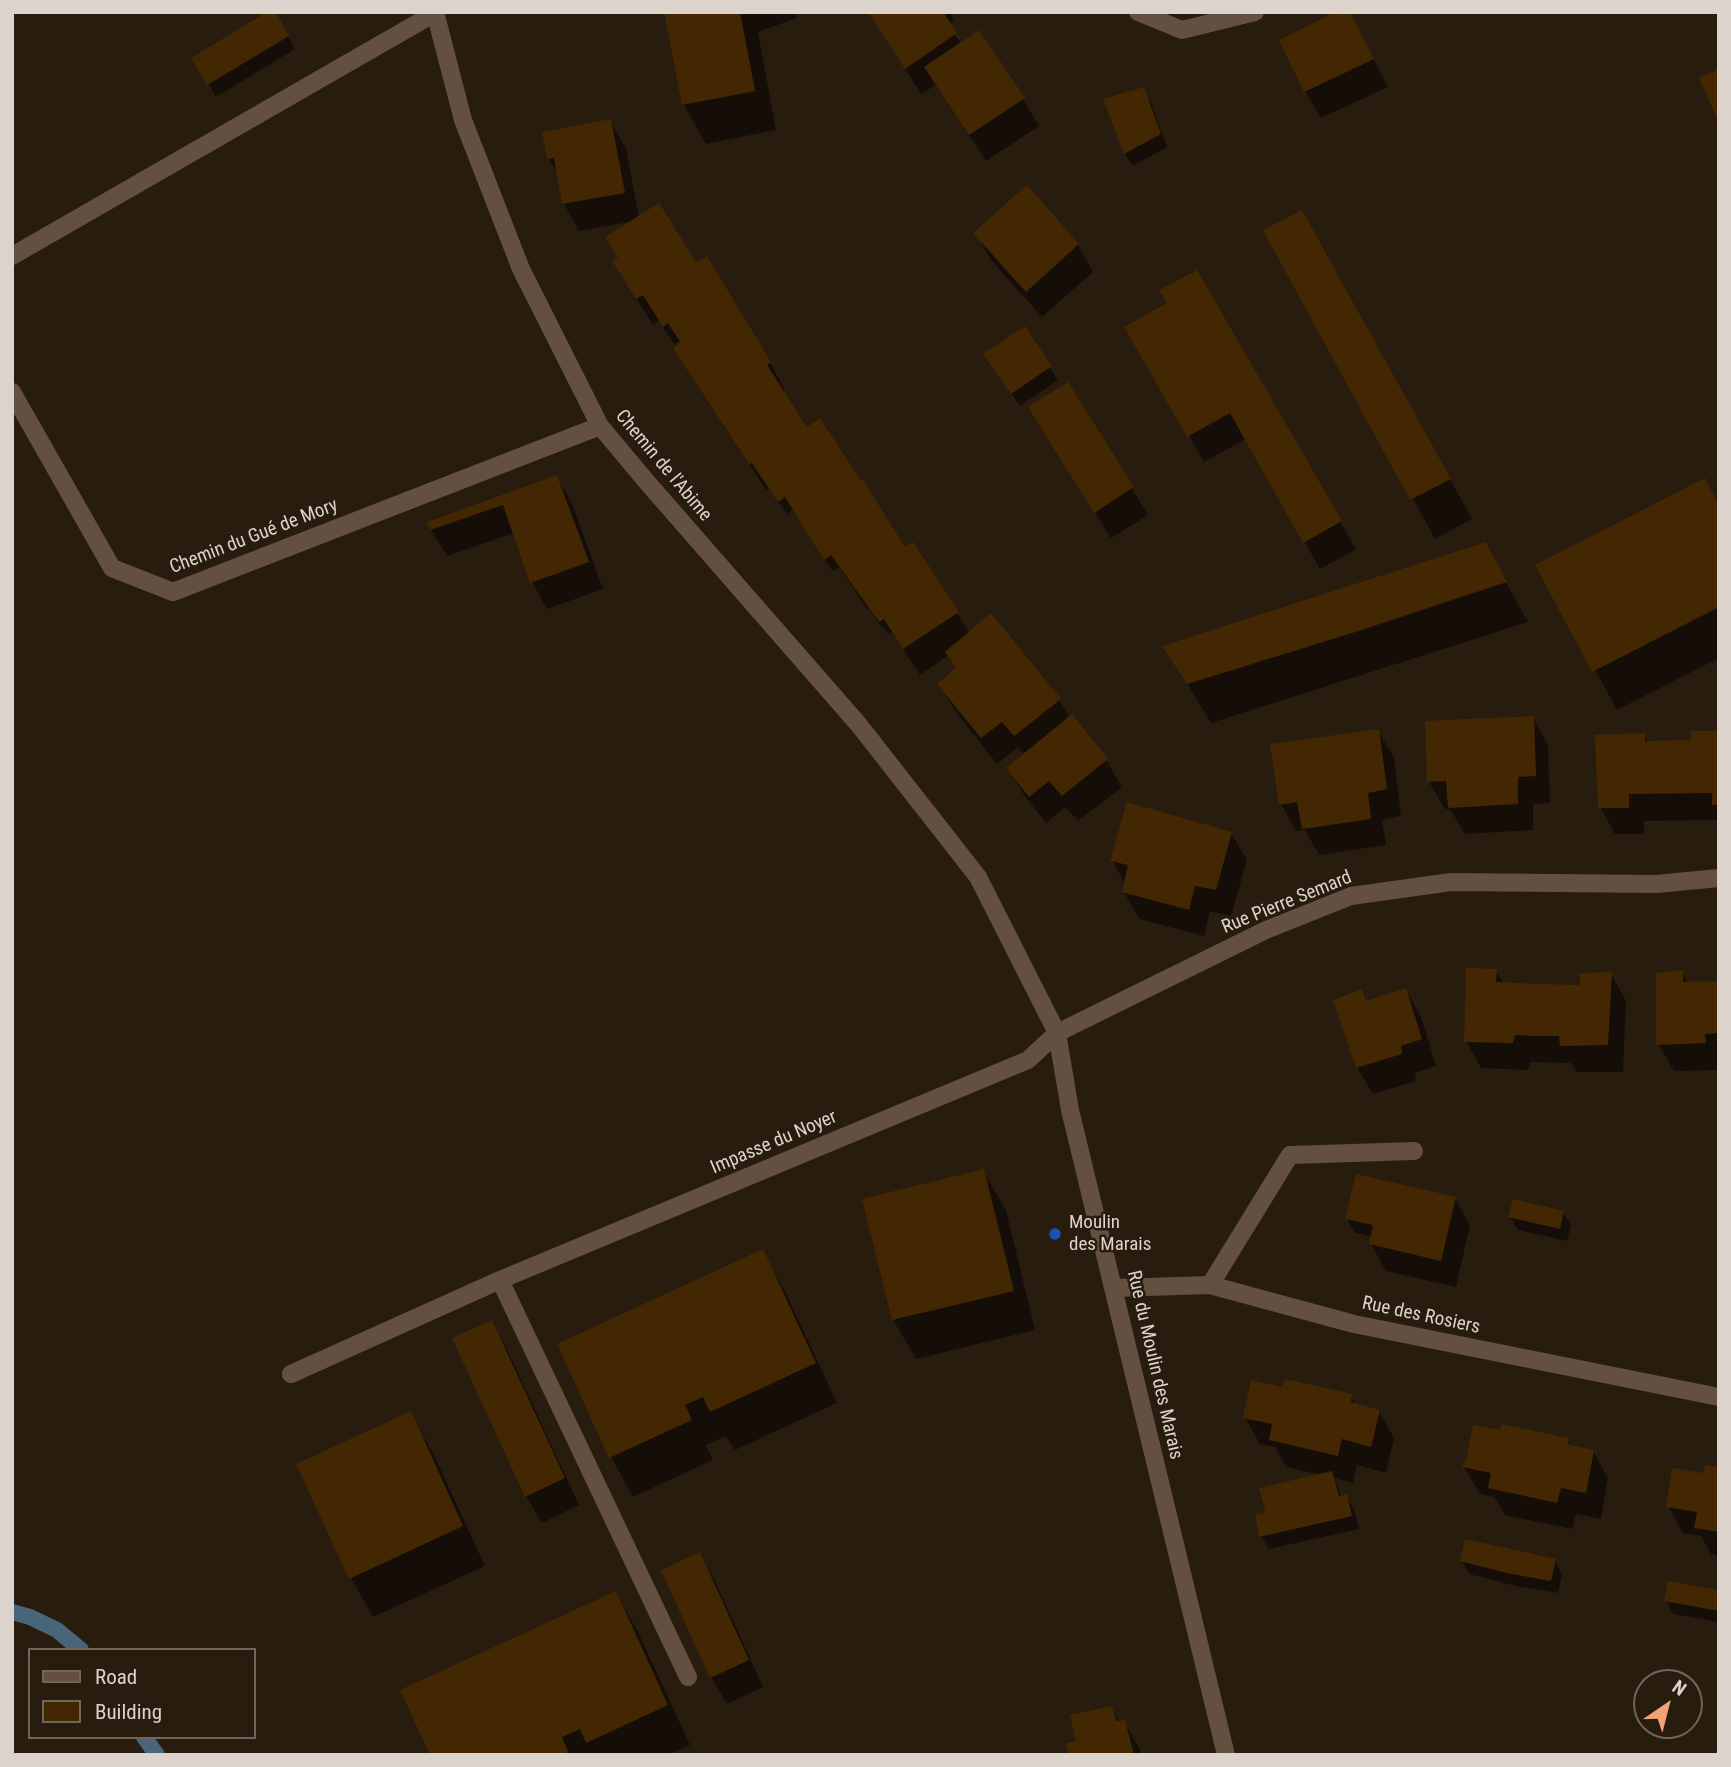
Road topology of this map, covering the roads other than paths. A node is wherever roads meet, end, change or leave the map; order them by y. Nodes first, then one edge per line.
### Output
1 (435, 12) edge
2 (1138, 12) edge
3 (1255, 12) edge
4 (12, 256) edge
5 (12, 392) edge
6 (600, 426) junction
7 (978, 877) joint
8 (1719, 878) edge
9 (1057, 1033) junction
10 (1414, 1151) dead end
11 (500, 1280) junction
12 (1210, 1285) junction
13 (1114, 1288) junction
14 (291, 1374) dead end
15 (1719, 1397) edge
16 (688, 1676) dead end
17 (1226, 1755) edge

1 - 4 street
1 - 6 street, Chemin de l'Abime
2 - 3 street
5 - 6 street, Chemin du Gué de Mory
6 - 7 street, Chemin de l'Abime
7 - 9 street, Rue du Moulin des Marais
8 - 9 street, Rue Pierre Semard
9 - 11 street, Impasse du Noyer
9 - 13 street, Rue du Moulin des Marais
10 - 12 street
11 - 14 street, Impasse du Noyer
11 - 16 street
12 - 13 street, Rue des Rosiers
12 - 15 street, Rue des Rosiers
13 - 17 street, Rue du Moulin des Marais

